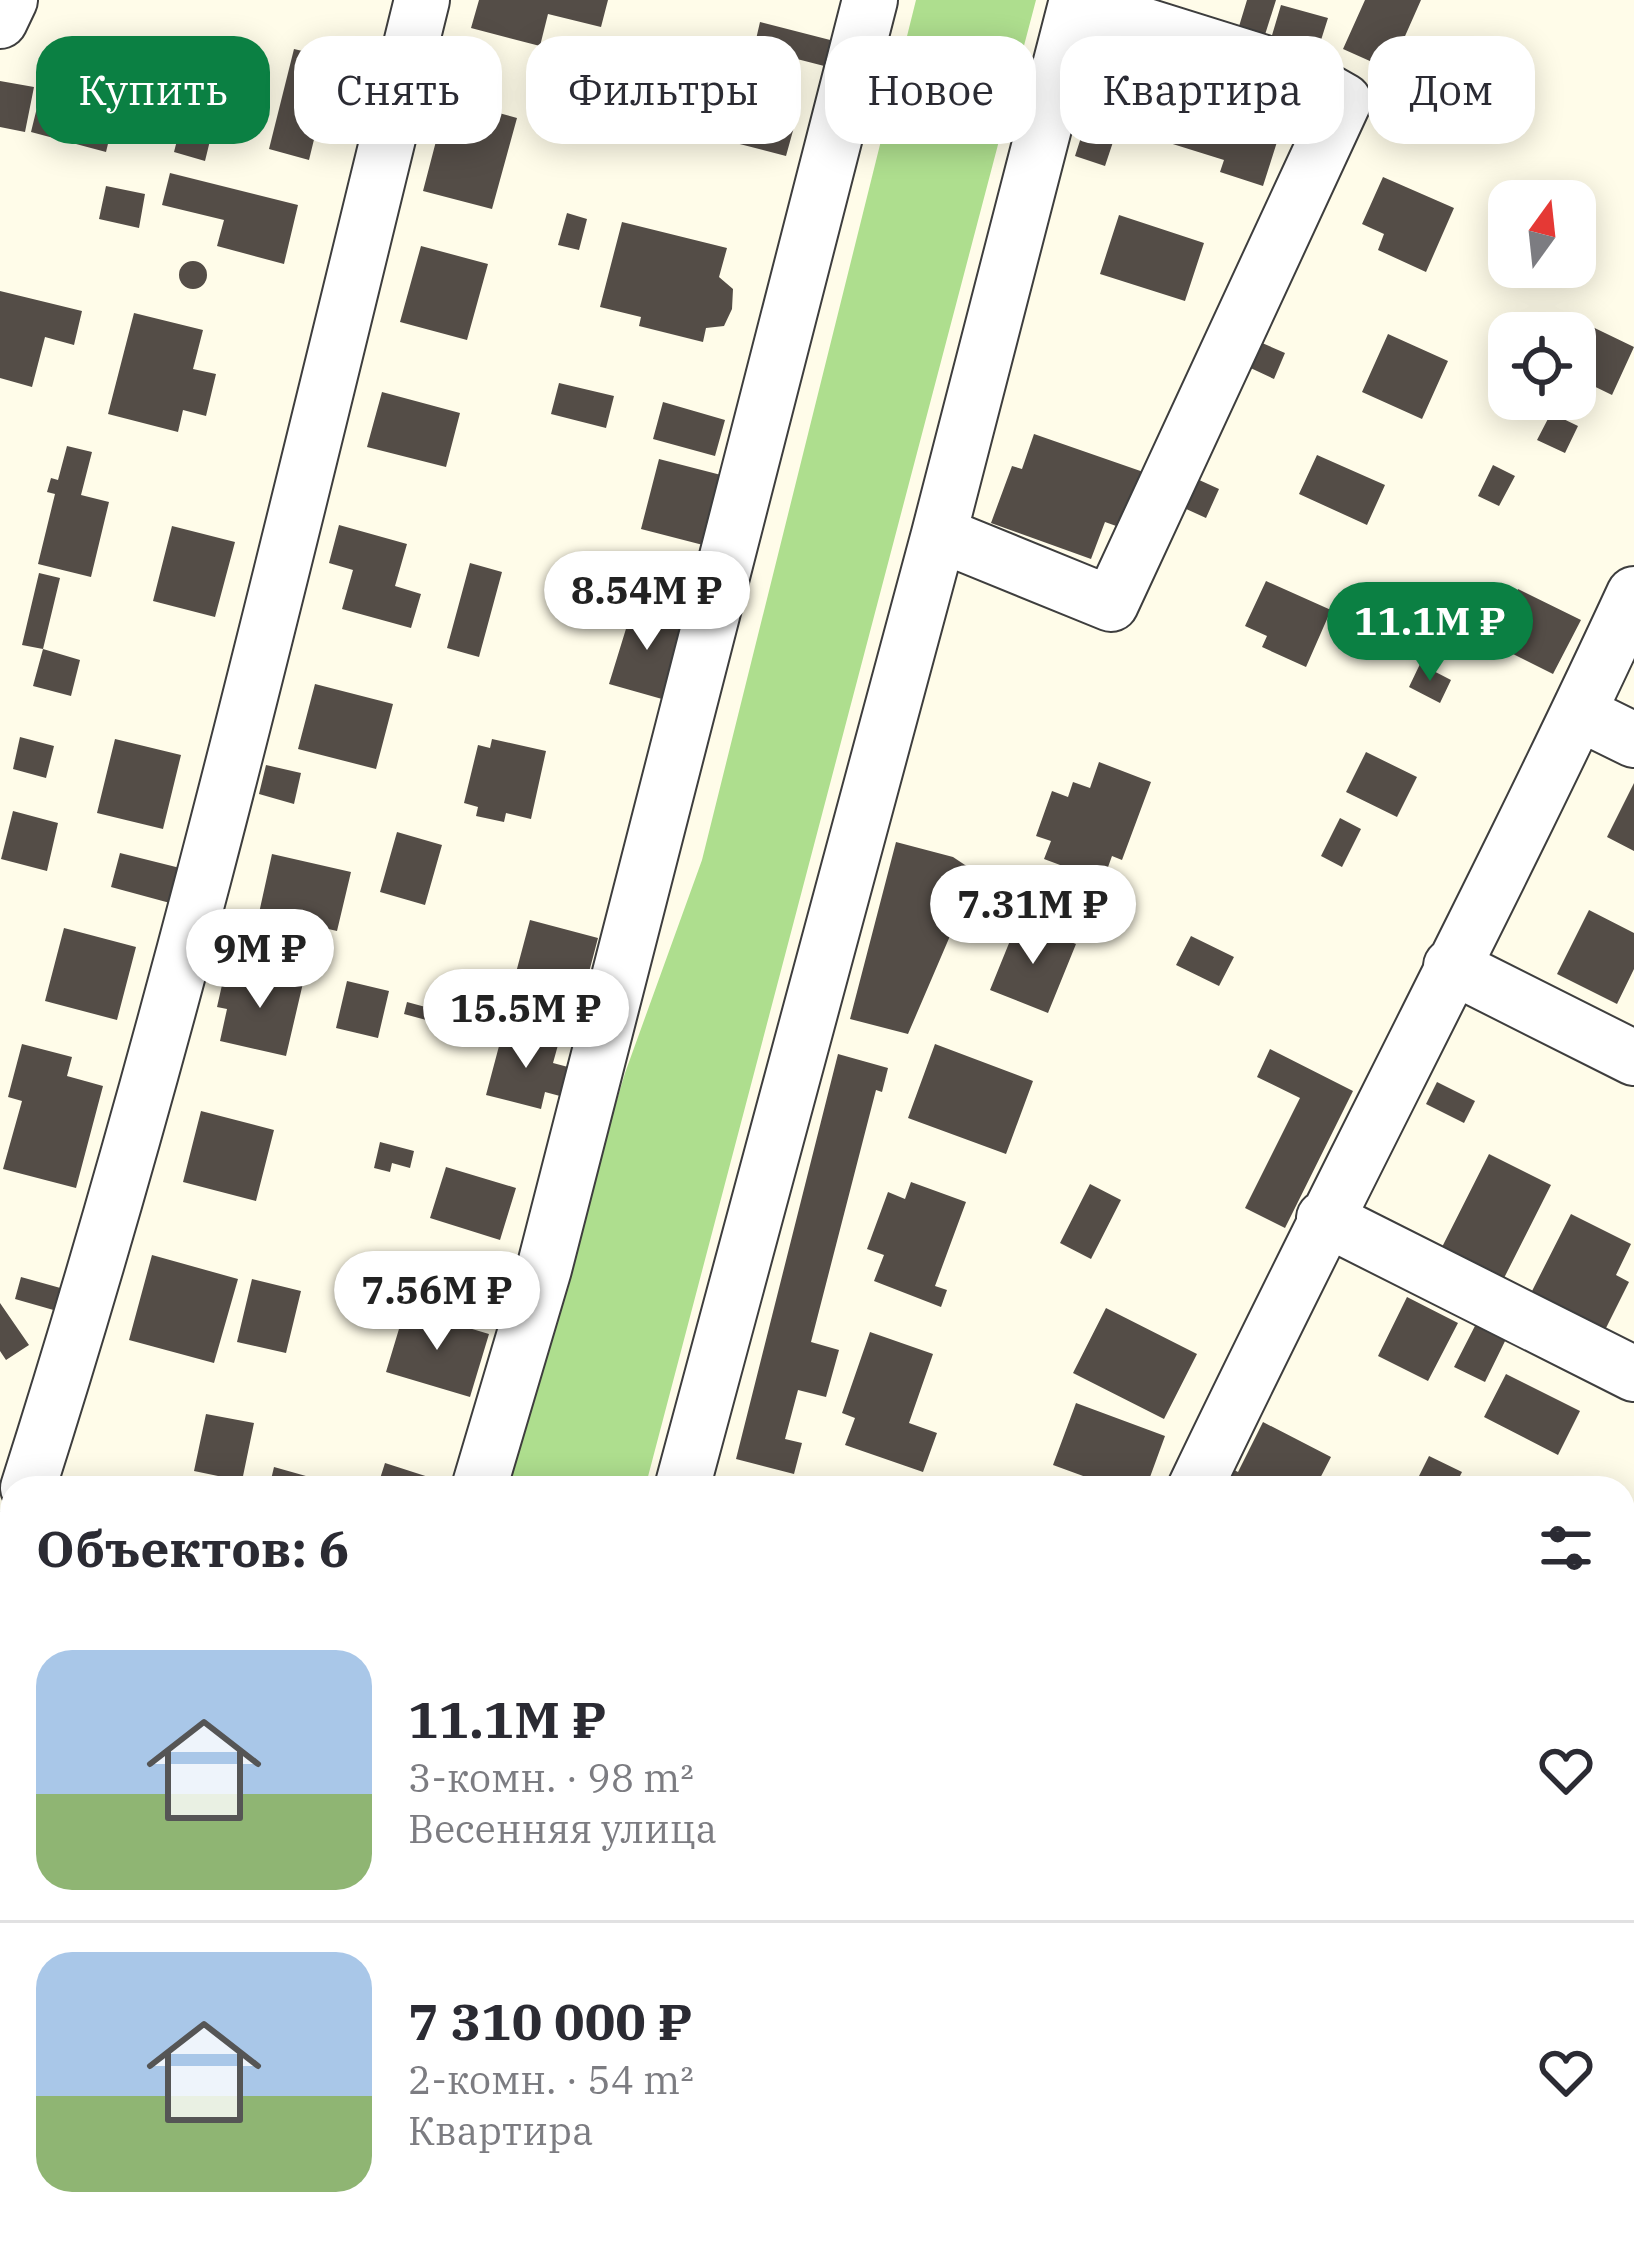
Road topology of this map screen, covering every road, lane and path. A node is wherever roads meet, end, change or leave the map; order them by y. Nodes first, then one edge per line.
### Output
1 (10, 0) edge
2 (422, 0) edge
3 (870, 0) edge
4 (1077, 2) edge
5 (0, 21) edge
6 (939, 534) junction
7 (1634, 594) edge
8 (1579, 712) junction
9 (1634, 740) edge
10 (1451, 966) junction
11 (1634, 1058) edge
12 (1324, 1218) junction
13 (1634, 1374) edge
14 (32, 1476) edge
15 (483, 1476) edge
16 (685, 1476) edge
17 (1201, 1476) edge

1 - 5 street
2 - 14 street
3 - 15 street
4 - 6 street
4 - 6 street
6 - 16 street
7 - 8 street
8 - 9 street
8 - 10 street
10 - 11 street
10 - 12 street
12 - 13 street
12 - 17 street

